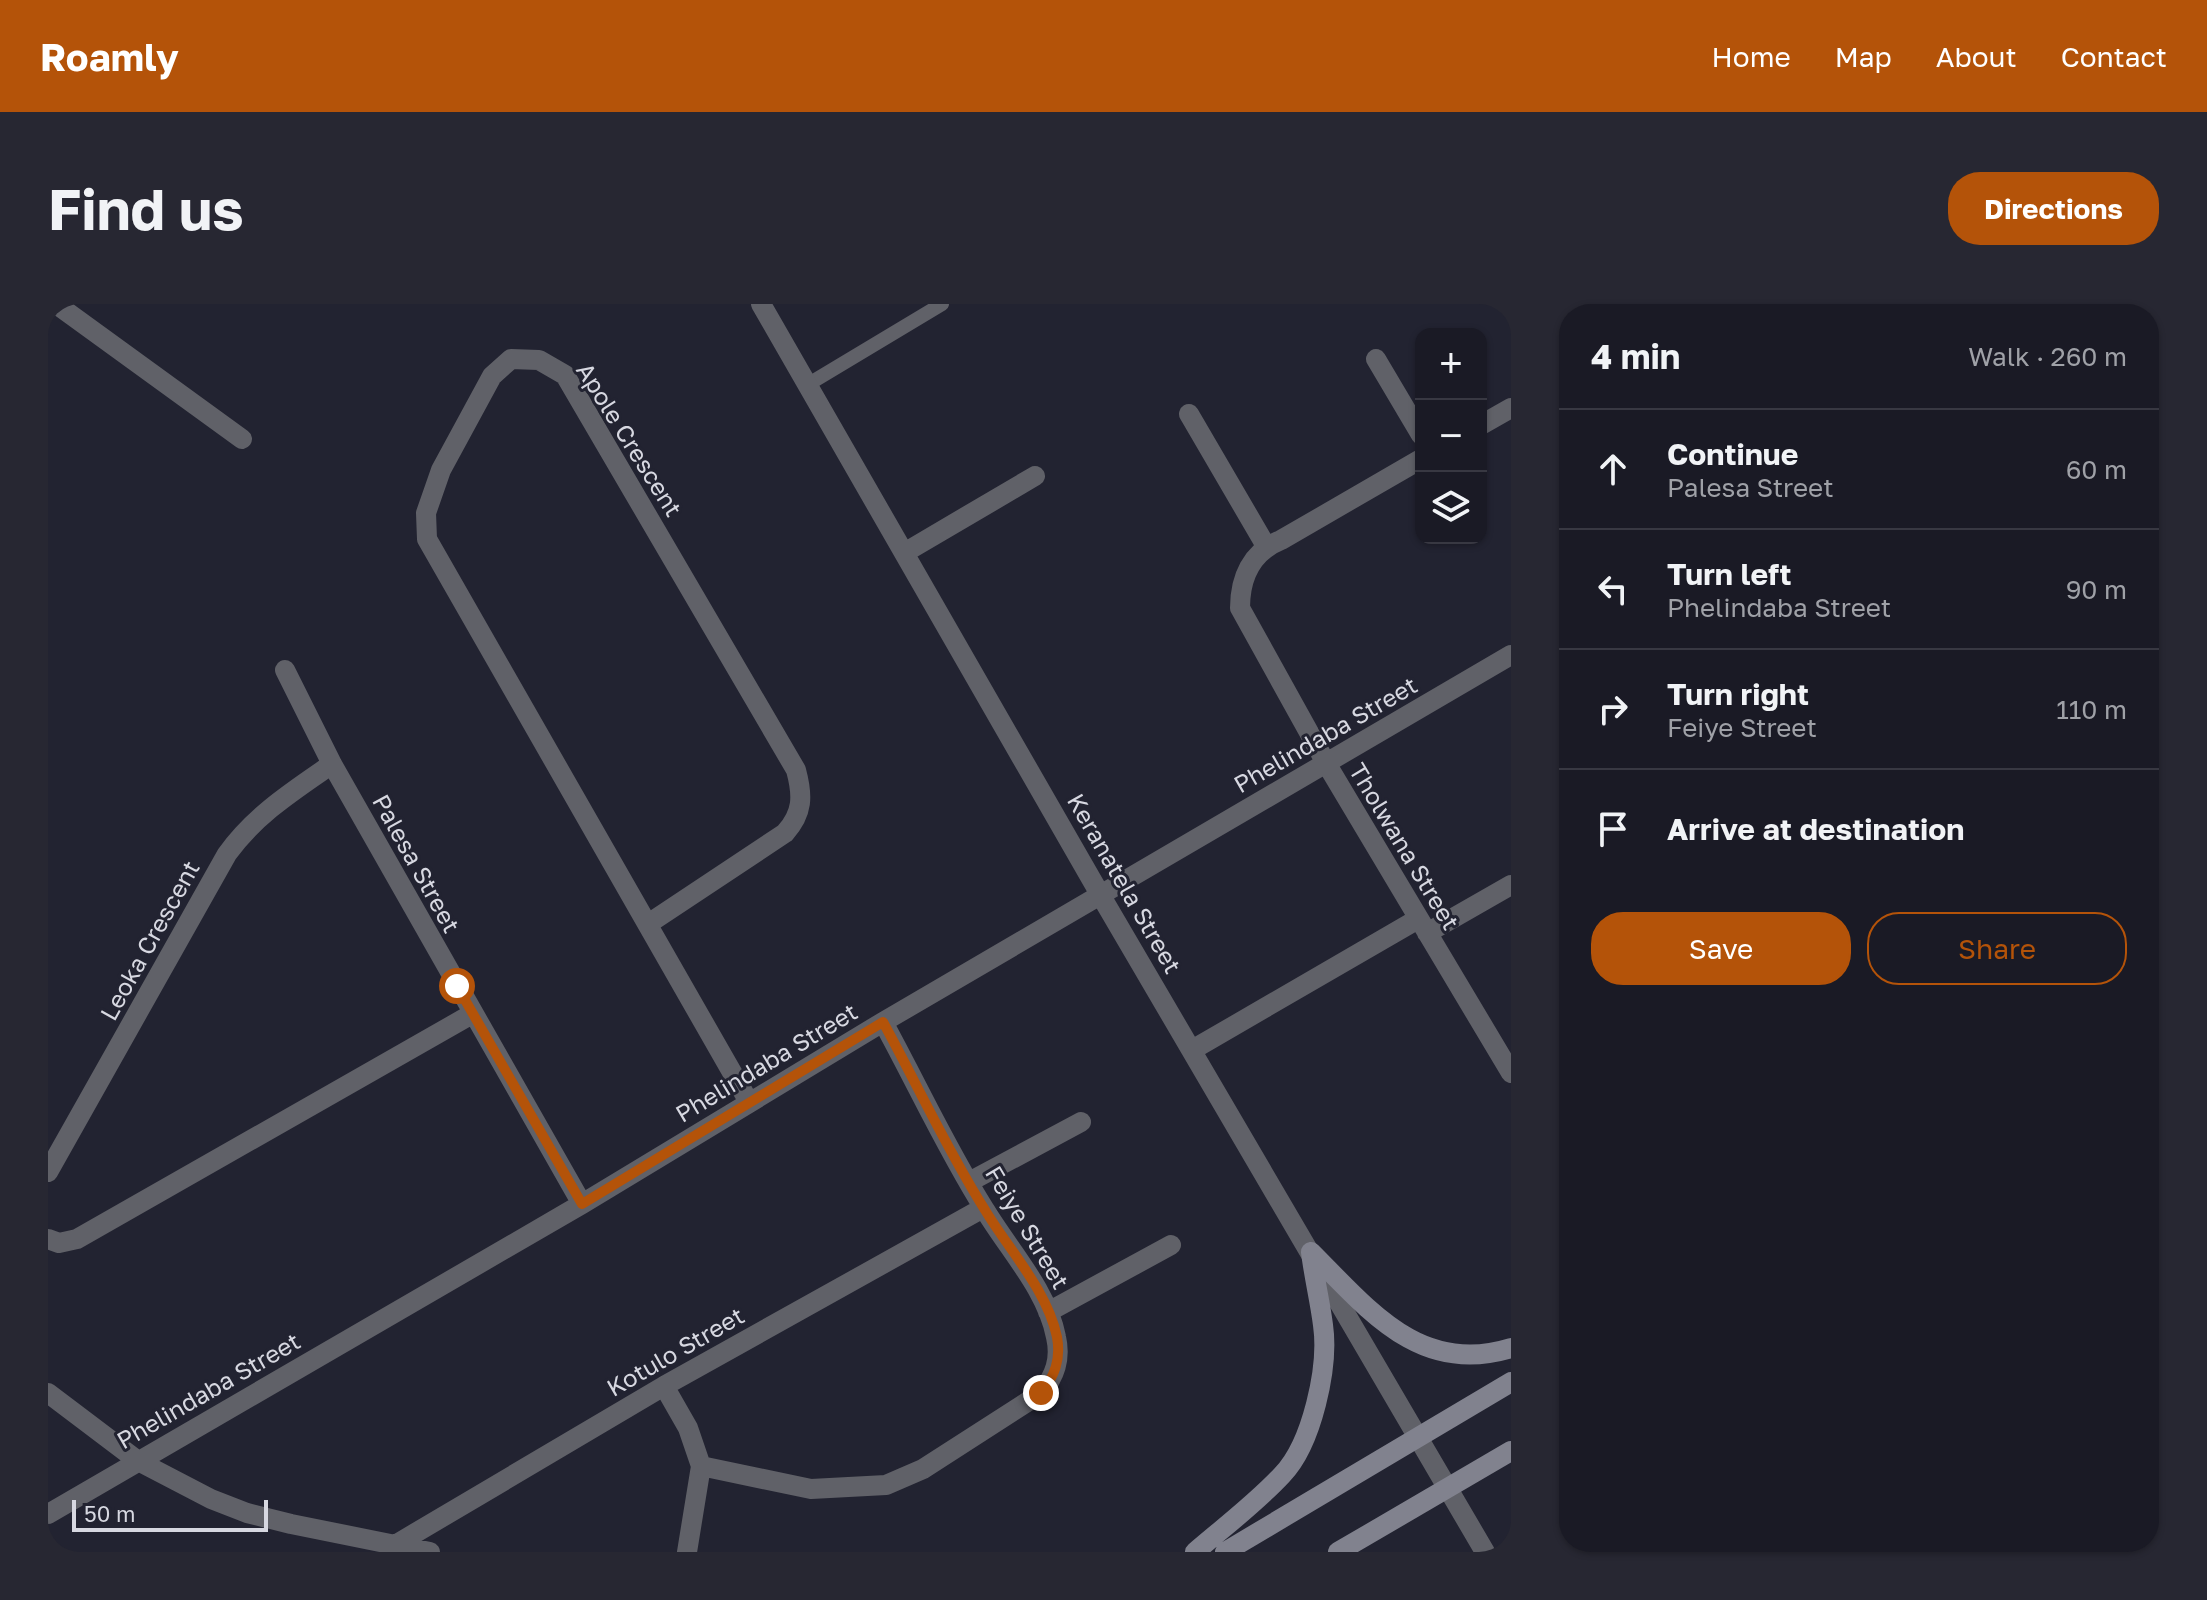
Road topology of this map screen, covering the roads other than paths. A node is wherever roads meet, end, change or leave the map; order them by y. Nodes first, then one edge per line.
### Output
1 (56, 304) edge
2 (761, 304) edge
3 (942, 304) edge
4 (1376, 359) dead end
5 (807, 385) junction
6 (1511, 408) edge
7 (1189, 414) dead end
8 (1487, 422) edge
9 (1415, 425) edge
10 (242, 439) dead end
11 (1415, 462) edge
12 (1035, 476) dead end
13 (1266, 546) junction
14 (904, 553) junction
15 (1511, 655) edge
16 (285, 670) dead end
17 (1326, 763) junction
18 (332, 764) junction
19 (1511, 885) edge
20 (1101, 896) junction
21 (648, 924) junction
22 (1422, 926) junction
23 (472, 1014) junction
24 (883, 1022) junction
25 (1192, 1050) junction
26 (1511, 1073) edge
27 (749, 1102) junction
28 (1081, 1122) dead end
29 (48, 1172) edge
30 (969, 1182) junction
31 (582, 1204) junction
32 (983, 1208) junction
33 (48, 1239) edge
34 (1171, 1245) dead end
35 (1311, 1252) junction
36 (1048, 1312) junction
37 (1511, 1348) edge
38 (1511, 1382) edge
39 (664, 1386) junction
40 (48, 1393) edge
41 (1416, 1438) junction
42 (1511, 1451) edge
43 (138, 1461) junction
44 (701, 1466) junction
45 (1447, 1486) junction
46 (48, 1514) edge
47 (395, 1545) junction
48 (430, 1552) edge
49 (687, 1552) edge
50 (1195, 1552) edge
51 (1225, 1552) edge
52 (1338, 1552) edge
53 (1485, 1552) edge

1 - 10 street
2 - 5 street, Keranatela Street
3 - 5 lane
4 - 9 street
5 - 14 street, Keranatela Street
6 - 8 street
7 - 13 street
11 - 13 street, Tholwana Street
12 - 14 street
13 - 17 street, Tholwana Street
14 - 20 street, Keranatela Street
15 - 17 street, Phelindaba Street
16 - 18 street, Palesa Street
17 - 20 street, Phelindaba Street
17 - 22 street, Tholwana Street
18 - 23 street, Palesa Street
18 - 29 street, Leoka Crescent
19 - 22 street
20 - 24 street, Phelindaba Street
20 - 25 street, Keranatela Street
21 - 21 street, Apole Crescent
21 - 27 street
22 - 25 street
22 - 26 street, Tholwana Street
23 - 31 street, Palesa Street
23 - 33 street
24 - 27 street, Phelindaba Street
24 - 30 street, Feiye Street
25 - 35 street, Keranatela Street
27 - 31 street, Phelindaba Street
28 - 30 street
30 - 32 street, Feiye Street
31 - 43 street, Phelindaba Street
32 - 36 street, Feiye Street
32 - 39 street, Kotulo Street
34 - 36 street
35 - 37 main road
35 - 41 street, Keranatela Street
35 - 50 main road
36 - 44 street, Feiye Street
38 - 41 main road
39 - 44 street
39 - 47 street, Kotulo Street
40 - 43 street
41 - 45 street, Keranatela Street
41 - 51 main road
42 - 45 main road
43 - 46 street, Phelindaba Street
43 - 47 street
44 - 49 street
45 - 52 main road
45 - 53 street, Keranatela Street
47 - 48 street

